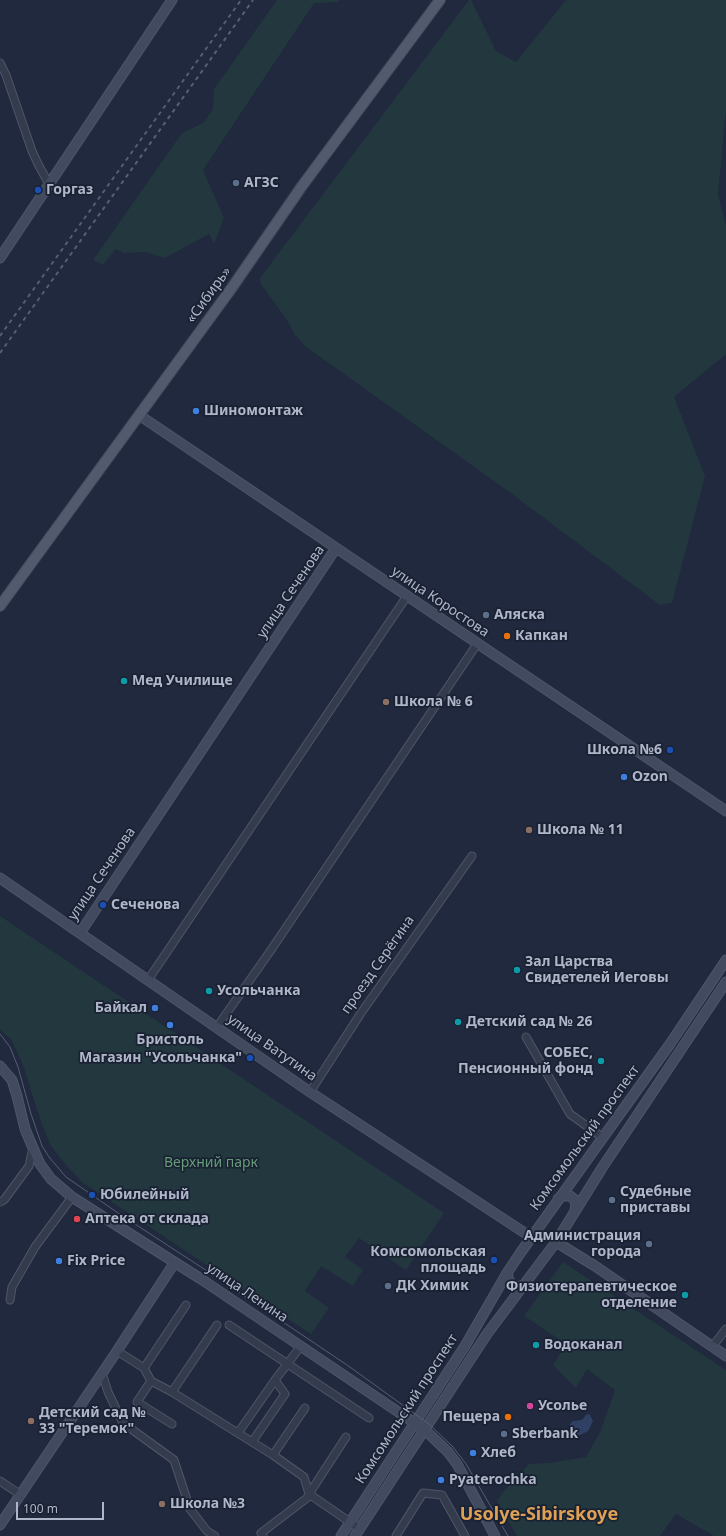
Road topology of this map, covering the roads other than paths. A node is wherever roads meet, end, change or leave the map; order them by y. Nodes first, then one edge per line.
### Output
1 (172, 0) edge
2 (440, 0) edge
3 (0, 63) edge
4 (50, 184) junction
5 (0, 258) edge
6 (139, 415) junction
7 (336, 548) junction
8 (407, 596) junction
9 (0, 606) edge
10 (477, 644) junction
11 (726, 811) edge
12 (472, 856) dead end
13 (0, 878) edge
14 (80, 933) junction
15 (726, 960) edge
16 (148, 980) junction
17 (726, 982) edge
18 (217, 1027) junction
19 (526, 1037) dead end
20 (0, 1066) edge
21 (310, 1092) junction
22 (602, 1136) dead end
23 (33, 1148) junction
24 (72, 1197) junction
25 (558, 1199) junction
26 (0, 1202) edge
27 (575, 1211) junction
28 (531, 1238) junction
29 (556, 1242) junction
30 (175, 1262) junction
31 (507, 1273) junction
32 (525, 1284) junction
33 (10, 1300) dead end
34 (186, 1305) dead end
35 (229, 1324) dead end
36 (217, 1325) dead end
37 (726, 1328) edge
38 (301, 1346) junction
39 (712, 1347) junction
40 (116, 1353) junction
41 (726, 1356) edge
42 (288, 1363) junction
43 (144, 1368) junction
44 (102, 1373) junction
45 (275, 1380) junction
46 (151, 1381) junction
47 (172, 1392) junction
48 (305, 1408) dead end
49 (369, 1418) dead end
50 (416, 1423) junction
51 (172, 1424) dead end
52 (425, 1430) junction
53 (238, 1432) junction
54 (346, 1437) dead end
55 (252, 1442) junction
56 (273, 1455) junction
57 (0, 1481) edge
58 (309, 1494) junction
59 (21, 1495) junction
60 (350, 1523) junction
61 (0, 1525) edge
62 (357, 1533) edge
63 (214, 1536) edge
64 (263, 1536) edge
65 (341, 1536) edge
66 (396, 1536) edge
67 (465, 1536) edge
68 (495, 1536) edge

1 - 4 street
2 - 6 main road, «Сибирь»
3 - 4 street
4 - 5 street
6 - 7 street, улица Коростова
6 - 9 main road, «Сибирь»
7 - 8 street, улица Коростова
7 - 14 street, улица Сеченова
8 - 10 street, улица Коростова
8 - 16 street
10 - 11 street, улица Коростова
10 - 18 street
12 - 21 street, проезд Серёгина
13 - 14 street, улица Ватутина
14 - 16 street, улица Ватутина
15 - 25 street, Комсомольский проспект
16 - 18 street, улица Ватутина
17 - 27 street, Комсомольский проспект
18 - 21 street, улица Ватутина
19 - 22 street
20 - 23 street, улица Ленина
21 - 28 street, улица Ватутина
23 - 24 street, улица Ленина
23 - 26 street
24 - 30 street, улица Ленина
24 - 33 street
25 - 27 street
25 - 28 street, Комсомольский проспект
27 - 29 street, Комсомольский проспект
28 - 31 street, Комсомольский проспект
29 - 32 street, Комсомольский проспект
29 - 39 street
30 - 38 street, улица Ленина
30 - 40 street
31 - 32 street
31 - 50 street, Комсомольский проспект
32 - 52 street, Комсомольский проспект
34 - 43 street
35 - 42 street
36 - 47 street
37 - 39 street
38 - 42 street
38 - 50 street, улица Ленина
39 - 41 street
40 - 43 street
40 - 44 street
42 - 45 street
42 - 49 street
43 - 46 street
44 - 59 street
44 - 63 street
45 - 53 street
45 - 55 street
46 - 47 street
46 - 51 street
47 - 53 street
48 - 56 street
50 - 52 street, улица Ленина
50 - 60 street, Комсомольский проспект
52 - 62 street, Комсомольский проспект
52 - 68 street, улица Ленина
53 - 55 street
54 - 58 street
55 - 56 street
56 - 58 street
57 - 59 street
58 - 60 street
58 - 64 street
59 - 61 street
60 - 62 street
60 - 65 street, Комсомольский проспект
66 - 67 street

